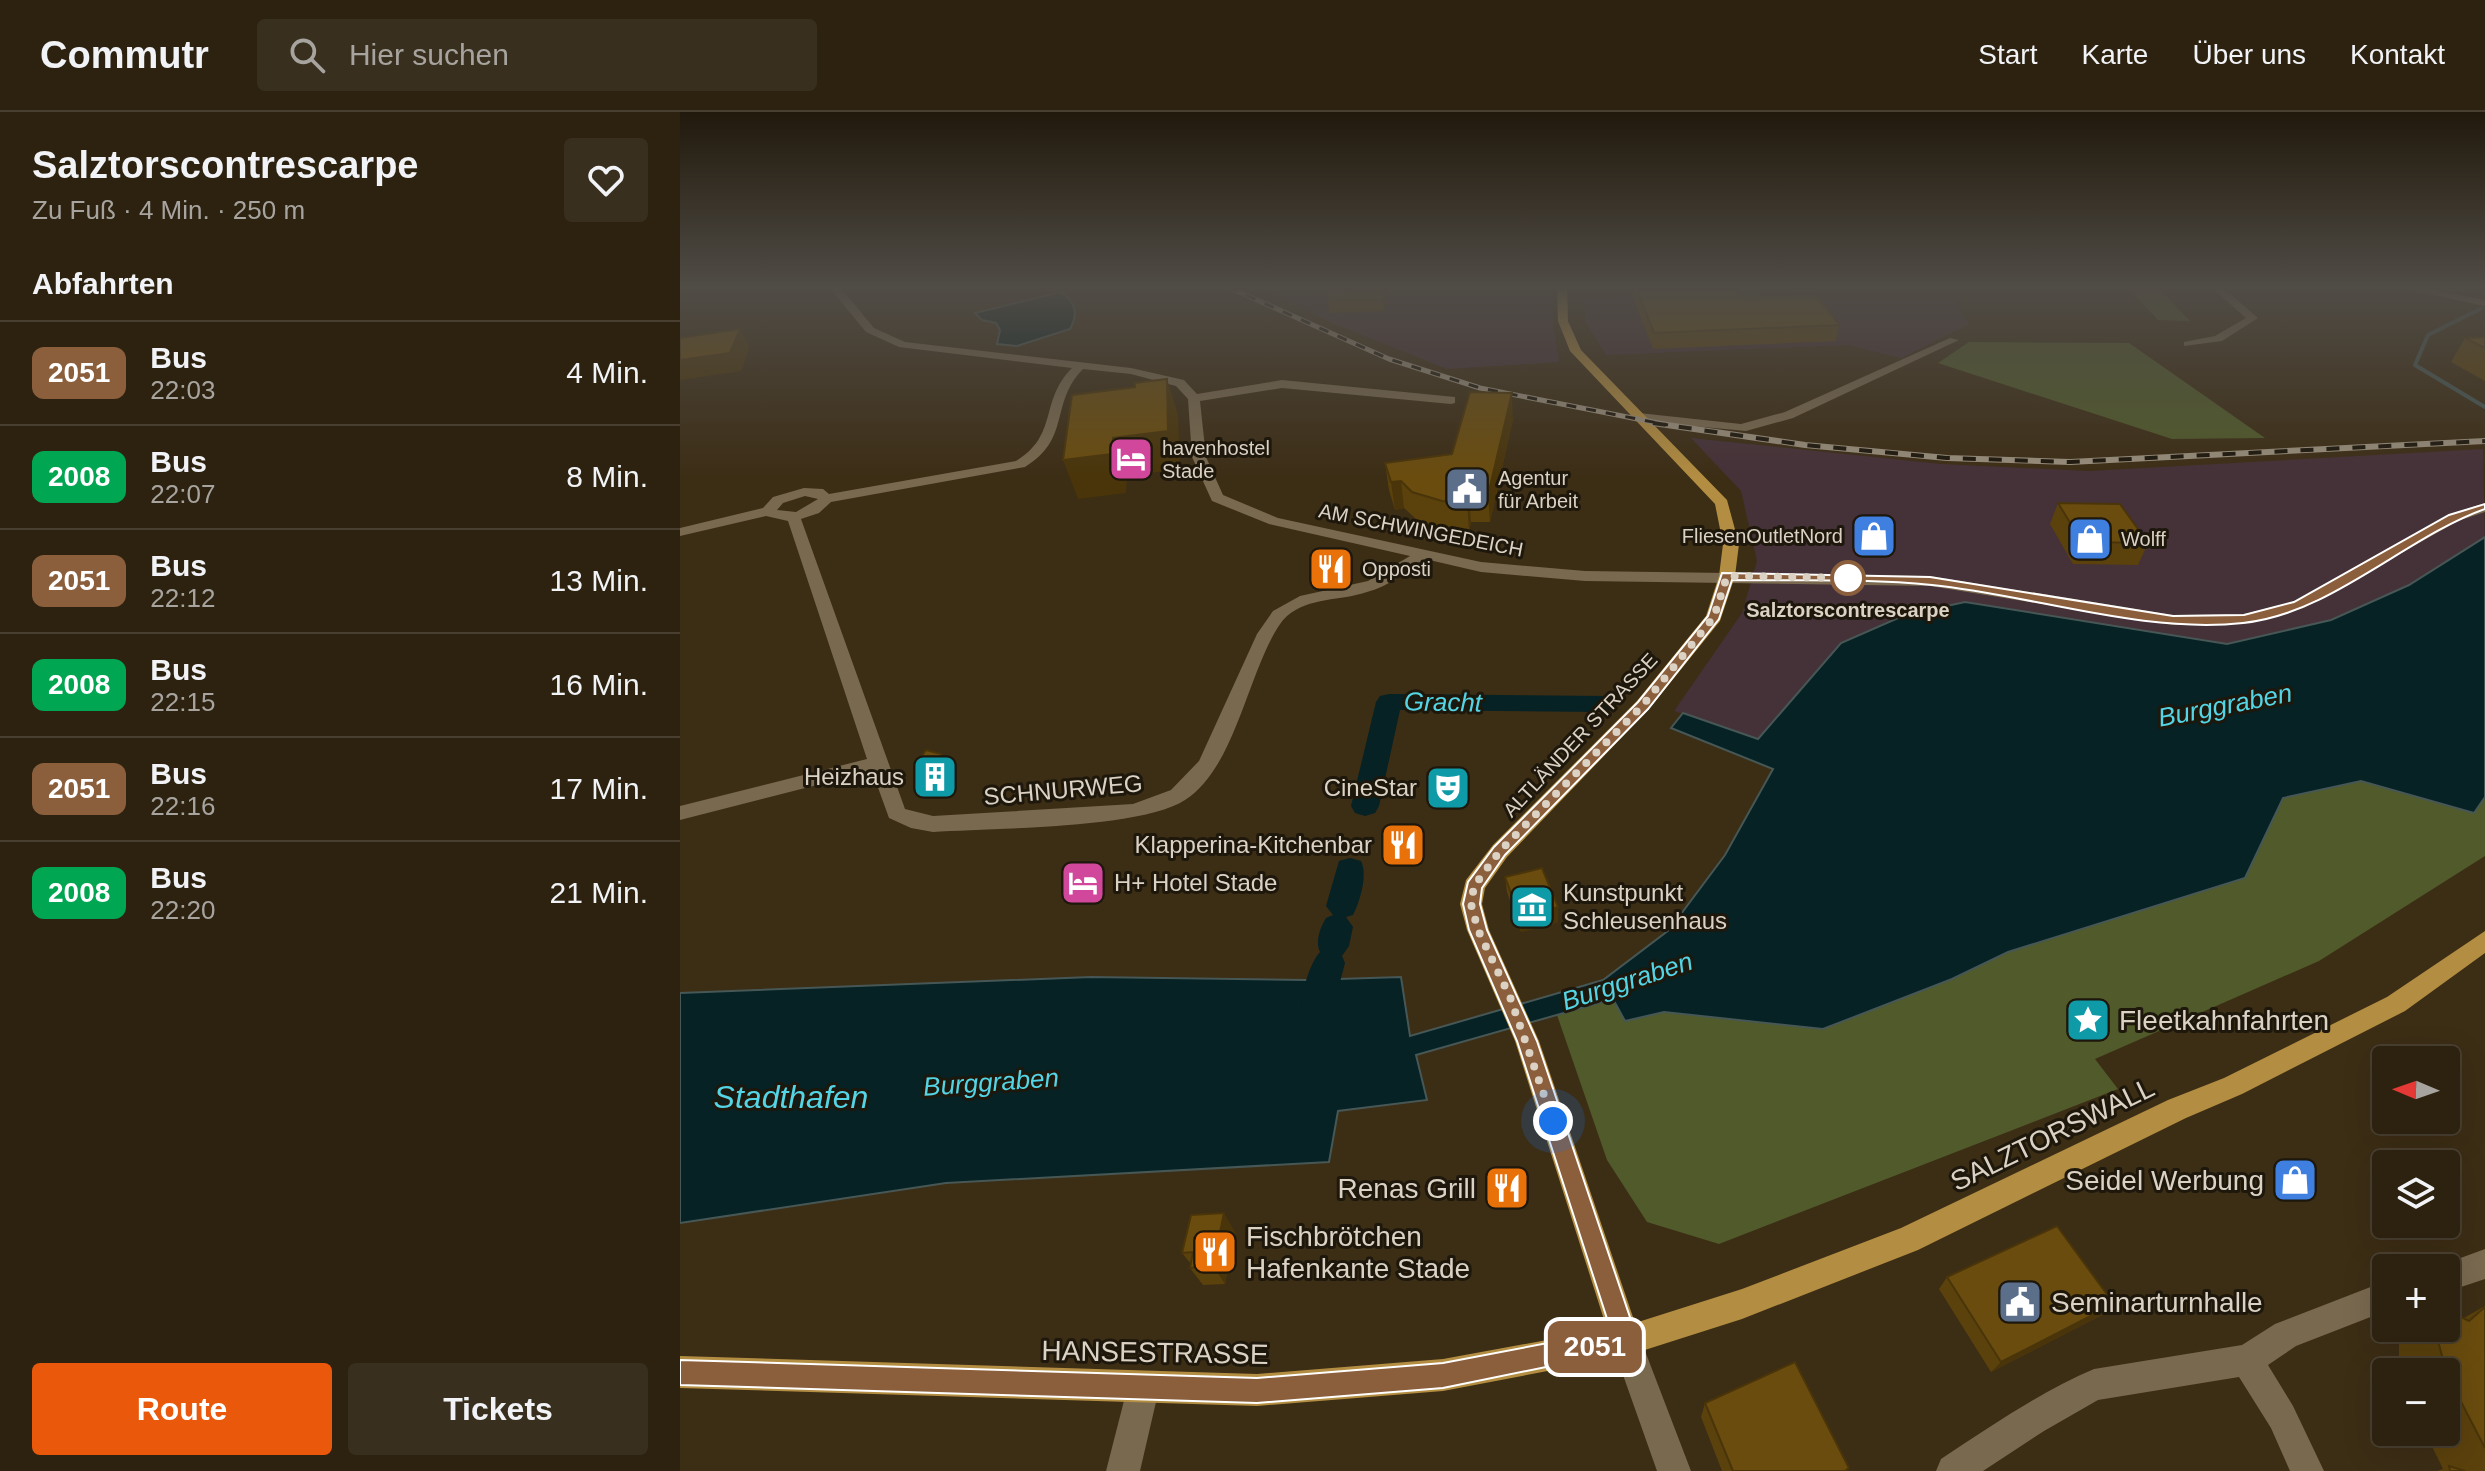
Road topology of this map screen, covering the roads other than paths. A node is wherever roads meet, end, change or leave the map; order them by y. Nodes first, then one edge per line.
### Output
1 (949, 350) edge
2 (1576, 350) edge
3 (1931, 350) edge
4 (1080, 366) junction
5 (1194, 398) junction
6 (1451, 400) dead end
7 (1639, 417) junction
8 (826, 499) junction
9 (2485, 507) edge
10 (768, 511) junction
11 (793, 516) junction
12 (680, 532) edge
13 (1424, 553) junction
14 (1727, 576) junction
15 (877, 763) junction
16 (680, 813) edge
17 (2485, 940) edge
18 (2485, 1264) edge
19 (2460, 1272) edge
20 (2372, 1301) edge
21 (1626, 1341) junction
22 (2247, 1360) junction
23 (680, 1372) edge
24 (1143, 1389) junction
25 (1123, 1471) edge
26 (1674, 1471) edge
27 (1953, 1471) edge
28 (2307, 1471) edge

1 - 4 street
2 - 7 main road, ALTLÄNDER STRASSE
3 - 7 street
4 - 5 street
4 - 8 street
5 - 6 street
5 - 13 street, AM SCHWINGEDEICH
7 - 14 main road, ALTLÄNDER STRASSE
8 - 10 street
8 - 11 street
9 - 14 street
10 - 11 street
10 - 12 street
11 - 15 street, SCHNURWEG
13 - 14 street, AM SCHWINGEDEICH
13 - 15 street, SCHNURWEG
14 - 21 main road, ALTLÄNDER STRASSE
15 - 16 street
17 - 21 main road, SALZTORSWALL
18 - 19 street
20 - 22 street
21 - 24 main road, HANSESTRASSE
21 - 26 street
22 - 27 street
22 - 28 street
23 - 24 main road, HANSESTRASSE
24 - 25 street

